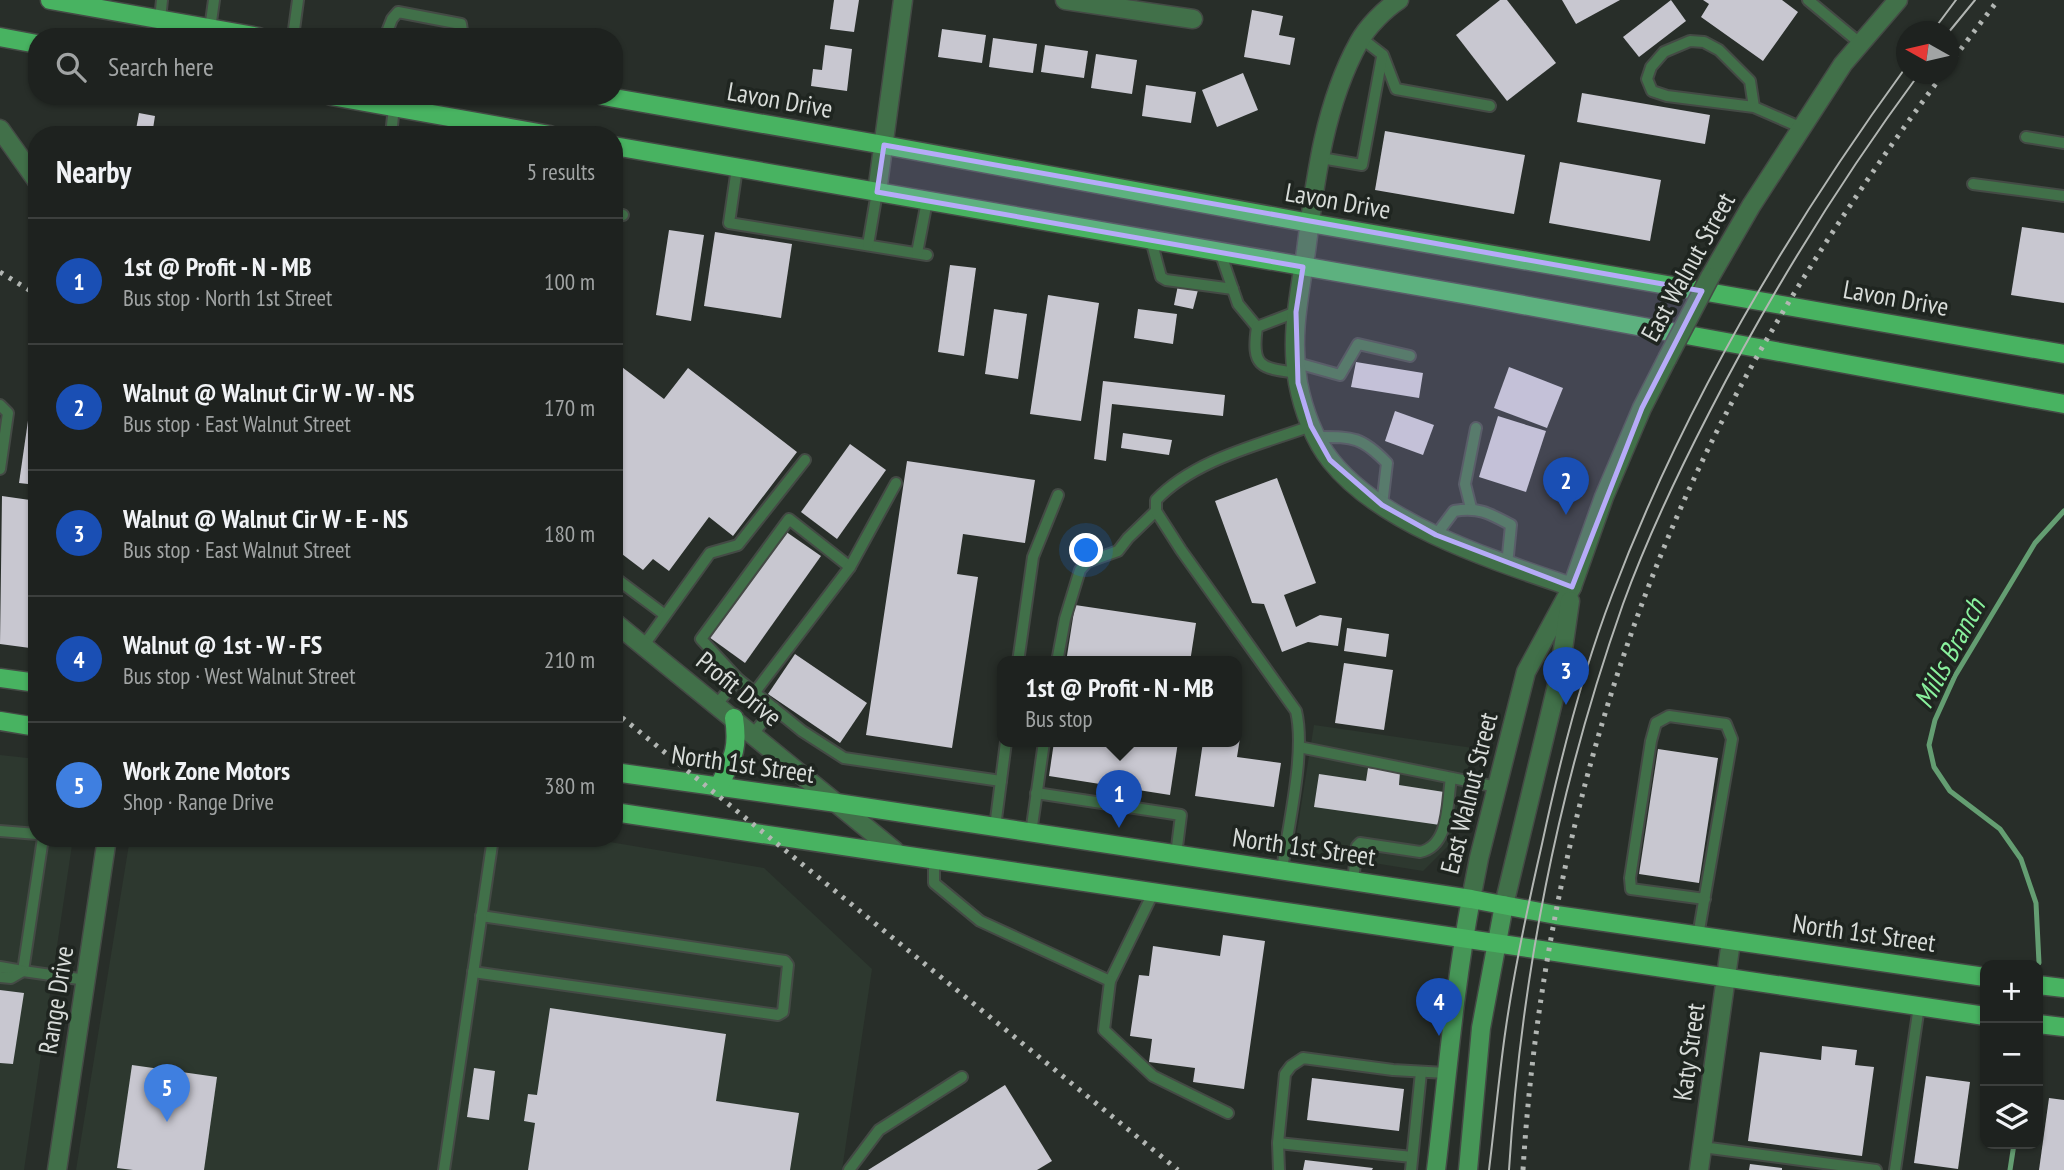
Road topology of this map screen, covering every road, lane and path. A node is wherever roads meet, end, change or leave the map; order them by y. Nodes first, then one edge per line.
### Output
1 (50, 0) edge
2 (162, 0) edge
3 (214, 0) edge
4 (298, 0) edge
5 (903, 0) edge
6 (1065, 0) edge
7 (1808, 0) edge
8 (1898, 0) edge
9 (1395, 1) edge
10 (159, 19) junction
11 (1193, 19) dead end
12 (205, 28) edge
13 (210, 28) edge
14 (294, 28) edge
15 (388, 28) edge
16 (462, 28) edge
17 (0, 37) edge
18 (1361, 38) junction
19 (28, 42) edge
20 (1861, 44) junction
21 (1383, 55) junction
22 (623, 99) edge
23 (383, 105) edge
24 (1490, 106) dead end
25 (394, 107) junction
26 (1754, 107) junction
27 (392, 126) edge
28 (493, 126) edge
29 (1802, 128) junction
30 (0, 130) edge
31 (2026, 137) dead end
32 (2064, 143) edge
33 (884, 145) junction
34 (623, 148) edge
35 (1321, 158) junction
36 (737, 167) junction
37 (28, 169) edge
38 (1973, 184) dead end
39 (877, 192) junction
40 (2064, 196) edge
41 (927, 201) junction
42 (1310, 223) junction
43 (1151, 240) junction
44 (868, 245) junction
45 (1220, 253) junction
46 (1303, 267) junction
47 (1233, 289) junction
48 (1296, 312) junction
49 (1256, 327) junction
50 (2064, 354) edge
51 (1410, 356) dead end
52 (1297, 368) junction
53 (2064, 404) edge
54 (0, 405) edge
55 (1476, 428) dead end
56 (1314, 432) junction
57 (805, 460) dead end
58 (0, 469) edge
59 (896, 483) dead end
60 (1058, 495) dead end
61 (1382, 505) junction
62 (1471, 508) junction
63 (1156, 511) junction
64 (1436, 535) junction
65 (1507, 565) junction
66 (850, 567) junction
67 (623, 584) edge
68 (1573, 587) junction
69 (666, 615) junction
70 (623, 629) edge
71 (644, 645) junction
72 (1019, 656) edge
73 (1059, 656) edge
74 (0, 678) edge
75 (738, 678) junction
76 (28, 682) edge
77 (755, 692) junction
78 (717, 704) junction
79 (774, 708) junction
80 (734, 718) junction
81 (0, 721) edge
82 (28, 726) edge
83 (753, 734) junction
84 (1005, 747) edge
85 (1043, 747) edge
86 (1299, 747) junction
87 (623, 773) edge
88 (1451, 778) junction
89 (1001, 781) junction
90 (1497, 787) junction
91 (718, 788) junction
92 (1037, 793) junction
93 (837, 803) junction
94 (623, 813) edge
95 (995, 827) junction
96 (0, 831) edge
97 (1031, 833) junction
98 (28, 834) edge
99 (42, 847) edge
100 (106, 847) edge
101 (492, 847) edge
102 (895, 851) junction
103 (1176, 855) junction
104 (934, 858) junction
105 (1282, 870) junction
106 (1353, 881) junction
107 (1154, 891) junction
108 (1471, 899) junction
109 (1705, 899) junction
110 (1504, 905) junction
111 (481, 916) junction
112 (1698, 936) junction
113 (1463, 939) junction
114 (1731, 941) junction
115 (1497, 945) junction
116 (0, 967) edge
117 (23, 971) junction
118 (473, 972) junction
119 (1980, 976) edge
120 (0, 977) edge
121 (1726, 978) junction
122 (86, 980) junction
123 (1110, 981) junction
124 (2043, 986) edge
125 (2064, 988) edge
126 (1919, 1006) junction
127 (1980, 1015) edge
128 (2043, 1025) edge
129 (2064, 1027) edge
130 (1421, 1072) junction
131 (1446, 1073) junction
132 (962, 1077) dead end
133 (1228, 1113) dead end
134 (1278, 1143) junction
135 (1702, 1147) junction
136 (1412, 1157) junction
137 (57, 1170) edge
138 (444, 1170) edge
139 (849, 1170) edge
140 (1279, 1170) edge
141 (1410, 1170) edge
142 (1436, 1170) edge
143 (1468, 1170) edge
144 (1699, 1170) edge
145 (1876, 1170) edge
146 (1895, 1170) edge

1 - 10 main road
2 - 10 lane
3 - 13 lane
4 - 14 lane
5 - 33 street
6 - 11 street
7 - 20 lane
8 - 20 street, East Walnut Street
9 - 18 street
10 - 12 main road
15 - 16 lane
17 - 19 main road
18 - 21 lane
18 - 35 street
20 - 29 street, East Walnut Street
21 - 24 lane
21 - 35 lane
22 - 33 main road, Lavon Drive
23 - 25 main road
25 - 27 lane
25 - 28 main road
26 - 26 lane
26 - 29 lane
29 - 68 street, East Walnut Street, bridge
30 - 37 street
31 - 32 lane
33 - 39 street
33 - 42 main road, Lavon Drive
34 - 36 main road
35 - 42 street
36 - 39 main road
36 - 44 lane
38 - 40 lane
39 - 41 main road
39 - 44 lane
41 - 43 main road
41 - 44 lane
42 - 46 street
42 - 50 main road, Lavon Drive
43 - 45 main road
43 - 47 lane
45 - 46 main road
45 - 47 lane
46 - 48 street
46 - 53 main road
47 - 49 lane
48 - 49 lane
48 - 52 street
49 - 52 lane
51 - 52 lane
52 - 56 street
54 - 58 lane
55 - 62 lane
56 - 61 street
56 - 61 lane
56 - 63 lane
57 - 69 lane
59 - 66 lane
60 - 72 lane
61 - 64 street
62 - 64 lane
62 - 65 lane
63 - 73 lane
63 - 86 lane
64 - 65 street
65 - 68 street
66 - 75 lane
66 - 77 lane
67 - 69 lane
68 - 90 street, East Walnut Street
68 - 110 street, East Walnut Street
69 - 71 lane
70 - 71 street, Profit Drive
71 - 78 street, Profit Drive
74 - 76 main road
75 - 77 lane
75 - 78 lane
77 - 79 lane
78 - 80 street, Profit Drive
79 - 83 lane
79 - 89 lane
80 - 83 street, Profit Drive
80 - 91 main road
81 - 82 main road
83 - 93 street, Profit Drive
84 - 89 lane
85 - 92 lane
86 - 88 lane
86 - 105 lane
87 - 91 main road, North 1st Street
88 - 90 lane
88 - 106 lane
89 - 95 lane
90 - 108 street, East Walnut Street
91 - 93 main road, North 1st Street
92 - 97 lane
92 - 103 lane
93 - 95 main road, North 1st Street
93 - 102 street, Profit Drive
94 - 102 main road
95 - 97 main road, North 1st Street
96 - 98 lane
97 - 103 main road, North 1st Street
99 - 117 lane
100 - 122 street, Range Drive
101 - 111 lane
102 - 104 main road
103 - 105 main road, North 1st Street
104 - 107 main road
104 - 123 lane
105 - 106 main road, North 1st Street
106 - 108 main road, North 1st Street
107 - 113 main road
107 - 123 lane
108 - 110 main road, North 1st Street
108 - 113 main road
109 - 109 lane
109 - 112 lane
110 - 112 main road, North 1st Street
110 - 115 main road
111 - 118 lane
111 - 118 lane
112 - 114 main road, North 1st Street
113 - 115 main road
113 - 131 main road
114 - 119 main road, North 1st Street
114 - 121 street, Katy Street
115 - 121 main road
115 - 143 main road
116 - 117 lane
117 - 120 lane
117 - 122 lane
118 - 138 lane
121 - 126 main road
121 - 135 street, Katy Street
122 - 137 street, Range Drive
123 - 133 lane
124 - 125 main road
126 - 127 main road
126 - 146 lane
128 - 129 main road
130 - 131 lane
130 - 134 lane
130 - 136 lane
131 - 142 main road
132 - 139 lane
134 - 136 lane
134 - 140 lane
135 - 144 street, Katy Street
135 - 145 lane
136 - 141 lane

